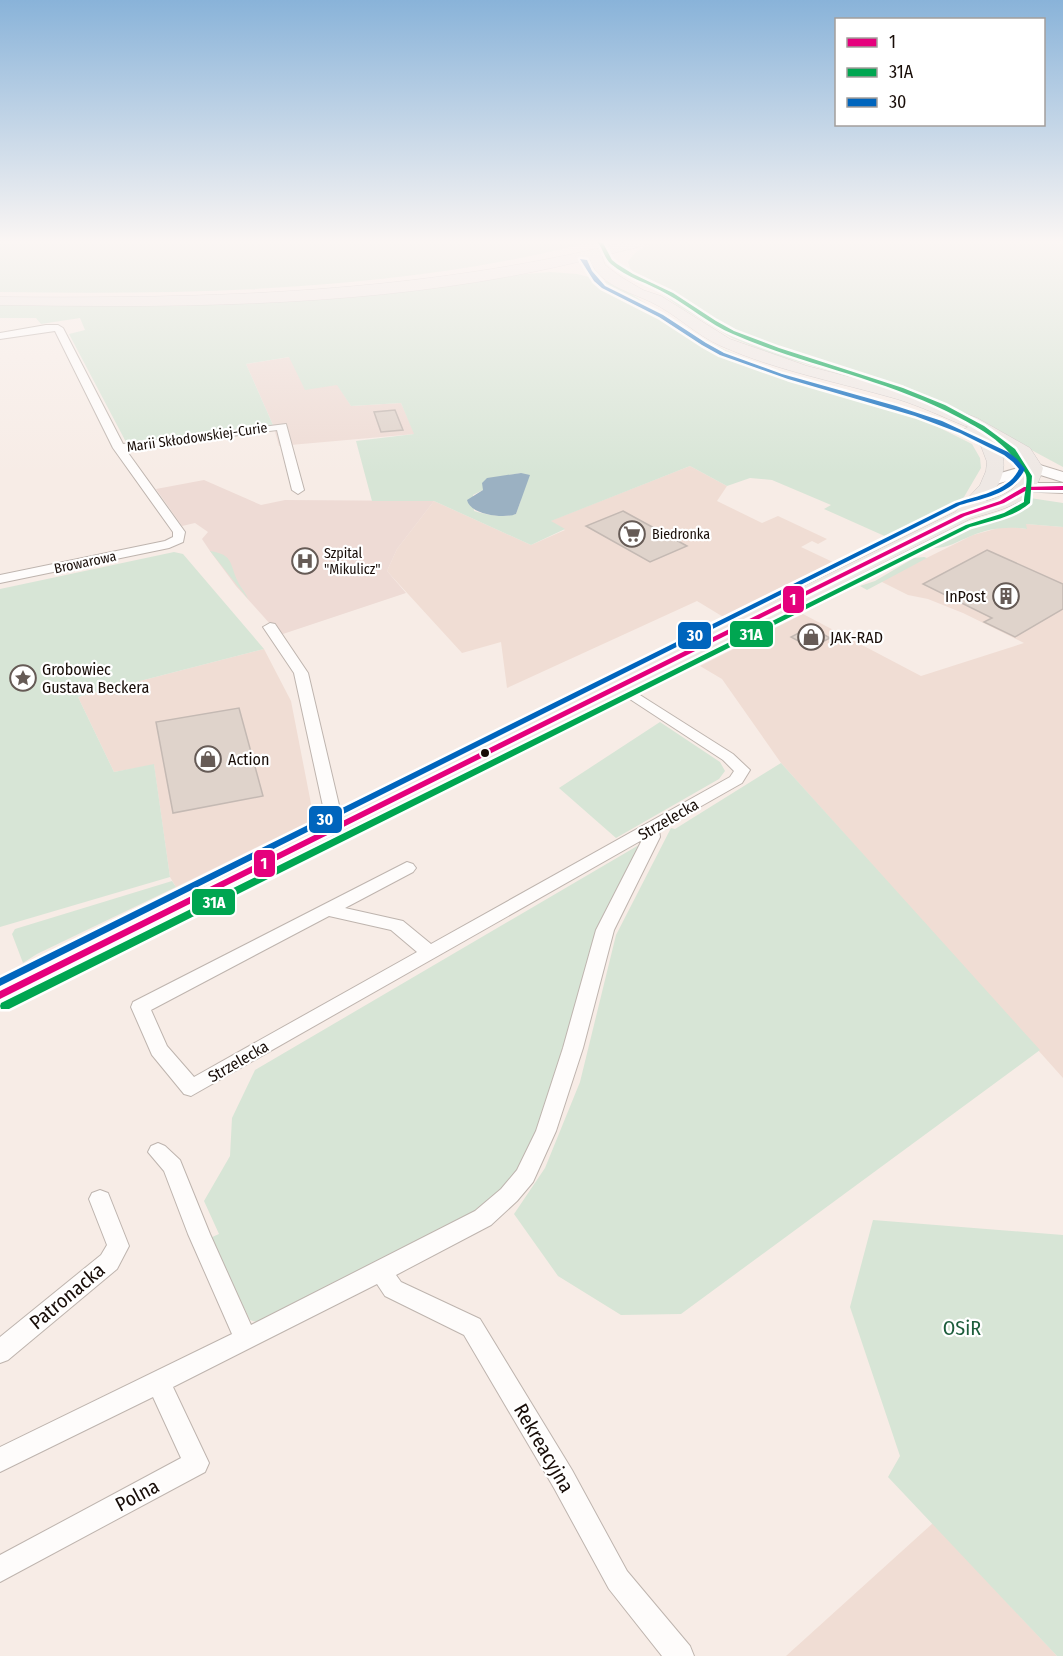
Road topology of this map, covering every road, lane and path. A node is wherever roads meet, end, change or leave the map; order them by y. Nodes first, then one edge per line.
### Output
1 (688, 319) edge
2 (0, 336) edge
3 (863, 387) junction
4 (987, 441) junction
5 (119, 448) junction
6 (1034, 468) junction
7 (1059, 477) edge
8 (993, 480) junction
9 (1026, 488) junction
10 (1063, 488) edge
11 (298, 490) dead end
12 (963, 514) junction
13 (169, 544) joint
14 (0, 564) edge
15 (3, 578) edge
16 (270, 627) dead end
17 (621, 687) junction
18 (340, 825) junction
19 (651, 830) junction
20 (407, 868) dead end
21 (329, 910) junction
22 (429, 952) junction
23 (0, 995) edge
24 (158, 1152) dead end
25 (100, 1199) dead end
26 (382, 1272) junction
27 (246, 1340) junction
28 (0, 1352) edge
29 (159, 1383) junction
30 (0, 1460) edge
31 (0, 1569) edge
32 (680, 1656) edge

1 - 3 main road
2 - 5 street, Marii Skłodowskiej-Curie
3 - 4 main road
3 - 6 main road
4 - 6 street
4 - 8 main road
5 - 11 street, Marii Skłodowskiej-Curie
5 - 13 street, Marii Skłodowskiej-Curie
6 - 7 street
6 - 8 street
6 - 9 main road
8 - 12 main road
9 - 10 street
9 - 12 main road
12 - 17 main road
13 - 15 street, Browarowa
14 - 15 street
16 - 18 street
17 - 18 main road
17 - 19 street, Strzelecka
18 - 23 main road
19 - 22 street, Strzelecka
19 - 26 street
20 - 21 street, Strzelecka
21 - 22 street
21 - 22 street, Strzelecka
24 - 27 street
25 - 28 street, Patronacka
26 - 27 street
26 - 32 street, Rekreacyjna
27 - 29 street
29 - 30 street
29 - 31 street, Polna

